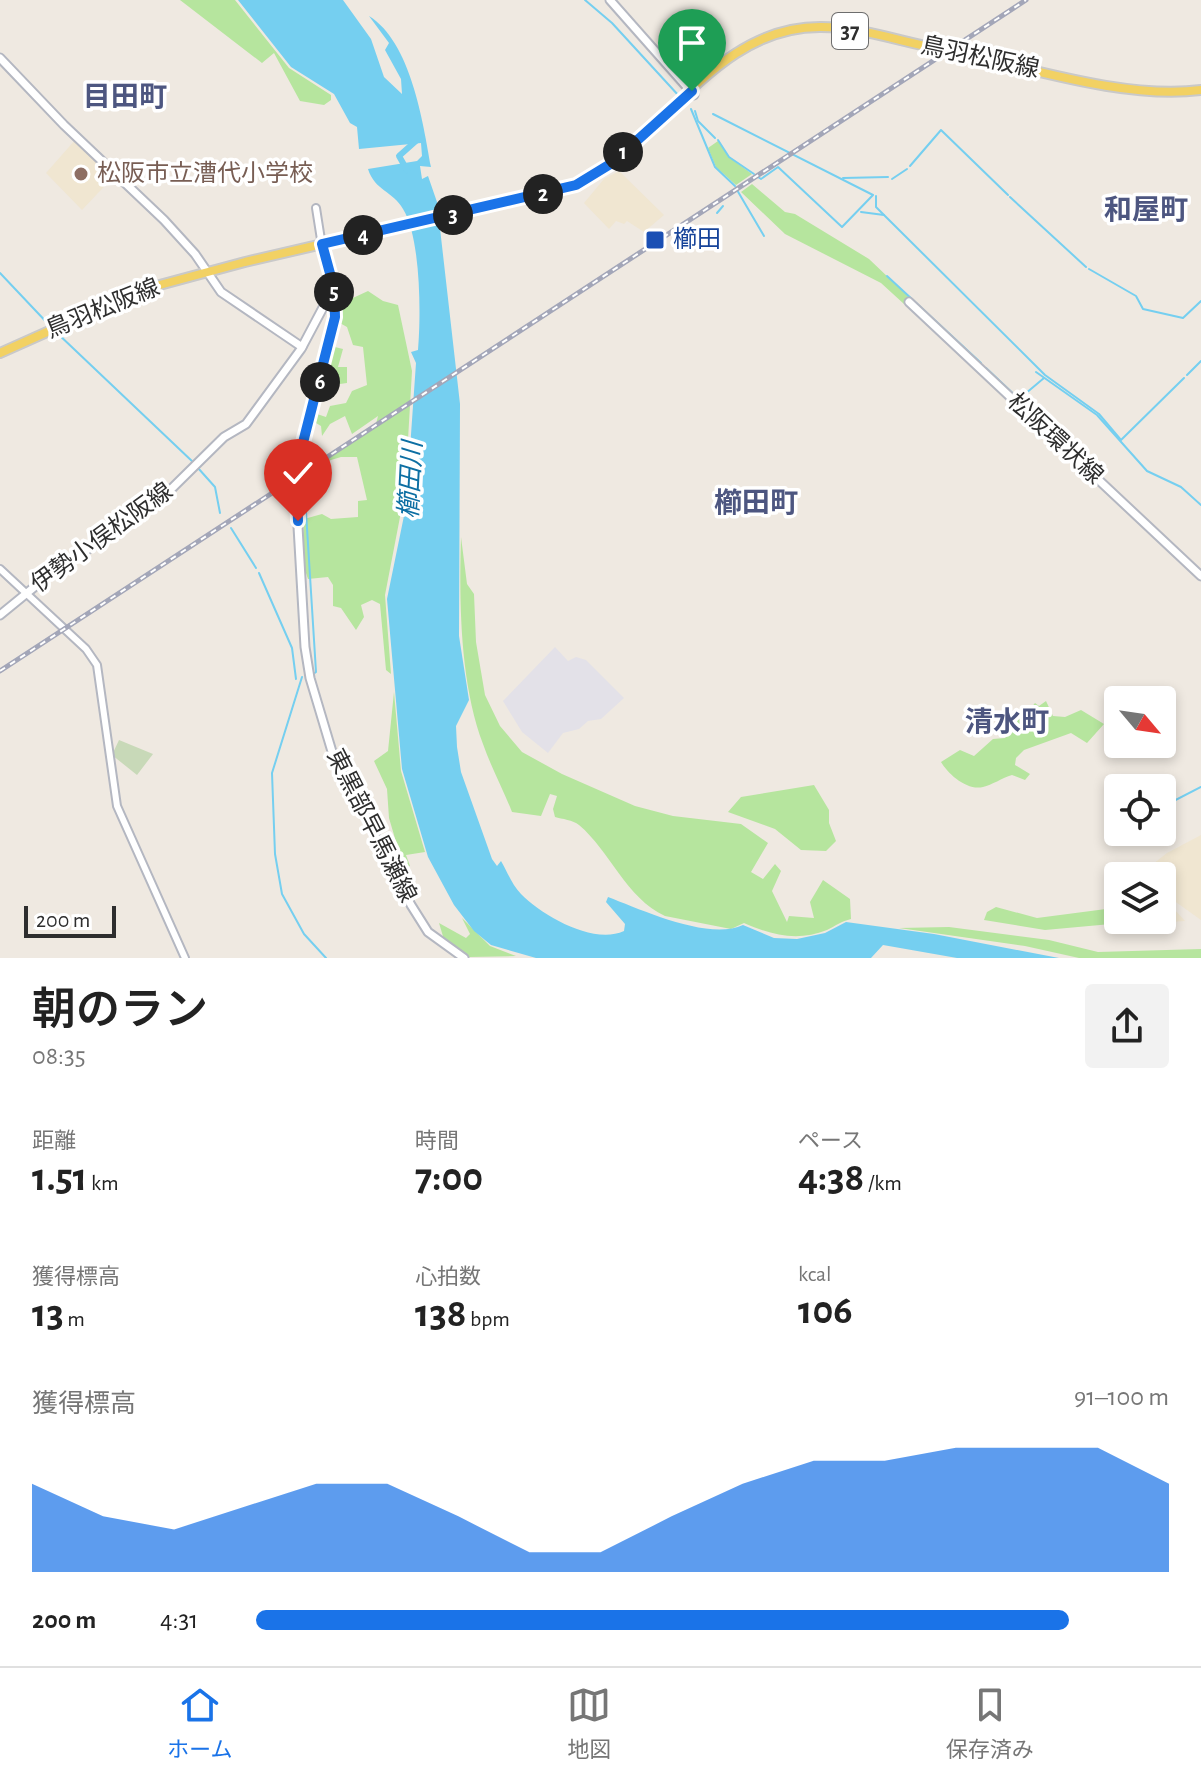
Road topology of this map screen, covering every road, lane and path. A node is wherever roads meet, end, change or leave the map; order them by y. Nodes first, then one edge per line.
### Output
1 (613, 1) edge
2 (0, 58) edge
3 (1201, 90) edge
4 (693, 93) junction
5 (316, 208) dead end
6 (325, 246) junction
7 (327, 266) junction
8 (208, 272) junction
9 (909, 302) dead end
10 (302, 347) junction
11 (0, 353) edge
12 (0, 569) edge
13 (1201, 576) edge
14 (26, 593) junction
15 (0, 615) edge
16 (185, 958) edge
17 (464, 958) edge

1 - 4 main road
2 - 8 main road
3 - 4 main road, 鳥羽松阪線 / 37, bridge
4 - 6 main road, 鳥羽松阪線 / 37
5 - 6 street
6 - 7 main road, 東黒部早馬瀬線
6 - 8 main road, 鳥羽松阪線 / 37
7 - 10 main road, 伊勢小俣松阪線
7 - 17 main road, 東黒部早馬瀬線
8 - 10 main road
8 - 11 main road, 鳥羽松阪線 / 37
9 - 13 main road, 松阪環状線
10 - 14 main road, 伊勢小俣松阪線
12 - 14 street
14 - 15 main road, 伊勢小俣松阪線
14 - 16 street

